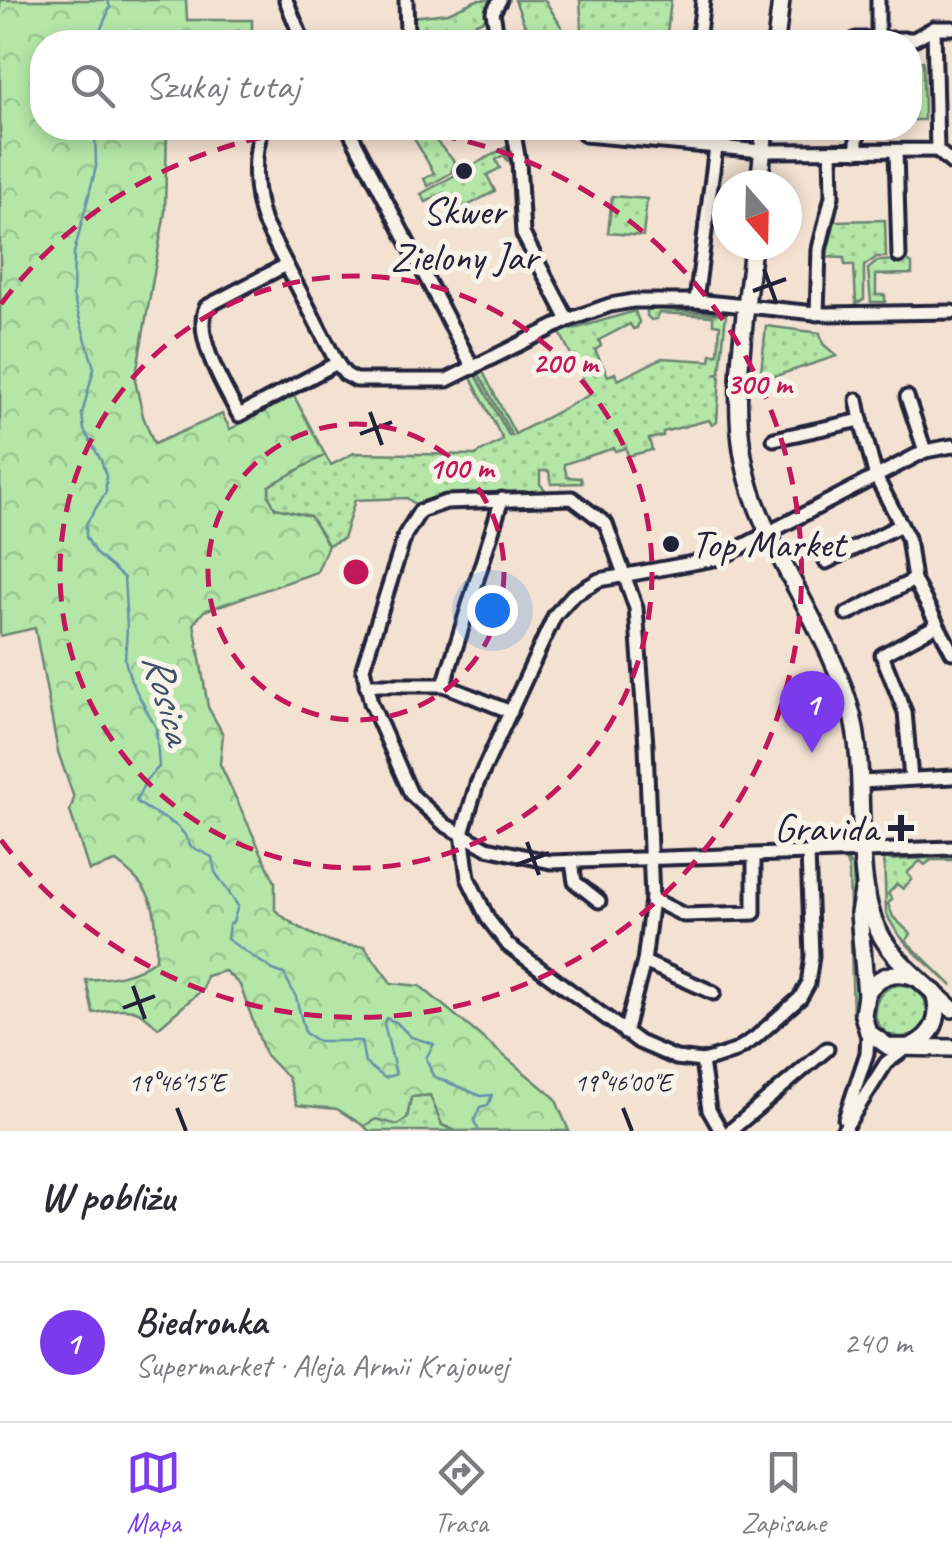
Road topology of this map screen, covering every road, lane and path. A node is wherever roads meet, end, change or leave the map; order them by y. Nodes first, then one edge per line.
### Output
1 (286, 0) edge
2 (406, 0) edge
3 (500, 0) edge
4 (703, 0) edge
5 (781, 0) edge
6 (878, 0) edge
7 (934, 28) junction
8 (952, 28) edge
9 (298, 30) edge
10 (407, 30) edge
11 (496, 30) edge
12 (699, 30) edge
13 (777, 30) edge
14 (878, 30) edge
15 (922, 35) edge
16 (258, 140) edge
17 (354, 140) edge
18 (515, 140) edge
19 (642, 140) edge
20 (688, 140) edge
21 (763, 140) edge
22 (857, 140) edge
23 (687, 144) junction
24 (716, 146) junction
25 (937, 150) junction
26 (762, 151) junction
27 (857, 151) junction
28 (896, 151) junction
29 (831, 152) junction
30 (952, 163) edge
31 (760, 170) edge
32 (898, 256) dead end
33 (752, 260) edge
34 (286, 265) junction
35 (696, 301) junction
36 (747, 306) junction
37 (952, 312) edge
38 (816, 314) junction
39 (568, 320) junction
40 (337, 363) junction
41 (473, 368) junction
42 (906, 396) dead end
43 (857, 400) dead end
44 (861, 420) junction
45 (774, 439) dead end
46 (952, 446) edge
47 (925, 451) junction
48 (876, 478) junction
49 (502, 499) junction
50 (901, 525) junction
51 (768, 533) junction
52 (826, 562) dead end
53 (624, 575) junction
54 (914, 580) junction
55 (848, 614) dead end
56 (937, 625) junction
57 (952, 652) edge
58 (444, 685) junction
59 (366, 686) junction
60 (511, 712) junction
61 (952, 777) edge
62 (911, 779) junction
63 (862, 782) junction
64 (462, 834) junction
65 (487, 848) junction
66 (952, 848) edge
67 (864, 852) junction
68 (808, 854) junction
69 (754, 856) junction
70 (649, 860) junction
71 (572, 862) junction
72 (464, 866) junction
73 (865, 882) junction
74 (652, 899) junction
75 (599, 901) dead end
76 (644, 962) junction
77 (928, 986) junction
78 (714, 992) dead end
79 (866, 995) junction
80 (952, 1009) edge
81 (868, 1032) junction
82 (625, 1033) junction
83 (907, 1048) junction
84 (952, 1048) edge
85 (827, 1050) dead end
86 (702, 1061) junction
87 (722, 1131) edge
88 (730, 1131) edge
89 (842, 1131) edge

1 - 9 street
2 - 10 street
3 - 11 street
4 - 12 street
5 - 13 street
6 - 14 street
7 - 8 street
7 - 15 street
7 - 25 street
16 - 34 street
17 - 41 street
18 - 39 street
19 - 23 street
20 - 23 street
21 - 26 street
22 - 27 street
23 - 24 street
24 - 26 street
24 - 35 street
25 - 28 street
25 - 30 street
26 - 29 street
26 - 31 street
27 - 28 street
27 - 29 street
28 - 32 street
29 - 38 street
33 - 36 street
34 - 40 street
34 - 40 street
35 - 36 street
35 - 39 street
36 - 38 street
36 - 51 street
37 - 38 street
39 - 41 street
40 - 41 street
42 - 47 street
43 - 44 street
44 - 45 street
44 - 48 street
46 - 47 street
47 - 48 street
48 - 50 street
48 - 51 street
49 - 53 street
49 - 58 street
49 - 59 street
50 - 52 street
50 - 54 street
51 - 53 street
51 - 63 street
53 - 60 street
53 - 70 street
54 - 55 street
54 - 56 street
56 - 57 street
56 - 62 street
58 - 59 street
58 - 60 street
59 - 64 street
60 - 64 street
61 - 62 street
62 - 63 street
63 - 67 street
64 - 65 street
64 - 72 street
65 - 71 street
65 - 72 street
66 - 67 street
67 - 68 street
67 - 73 street
68 - 69 street
68 - 86 street
69 - 70 street
69 - 74 street
70 - 71 street
70 - 74 street
71 - 75 street
72 - 82 street
73 - 77 street
73 - 79 street
74 - 76 street
76 - 78 street
76 - 82 street
77 - 79 street
77 - 80 street
77 - 83 street
79 - 81 street
81 - 83 street
81 - 89 street
82 - 86 street
83 - 84 street
83 - 89 street
85 - 88 street
86 - 87 street

